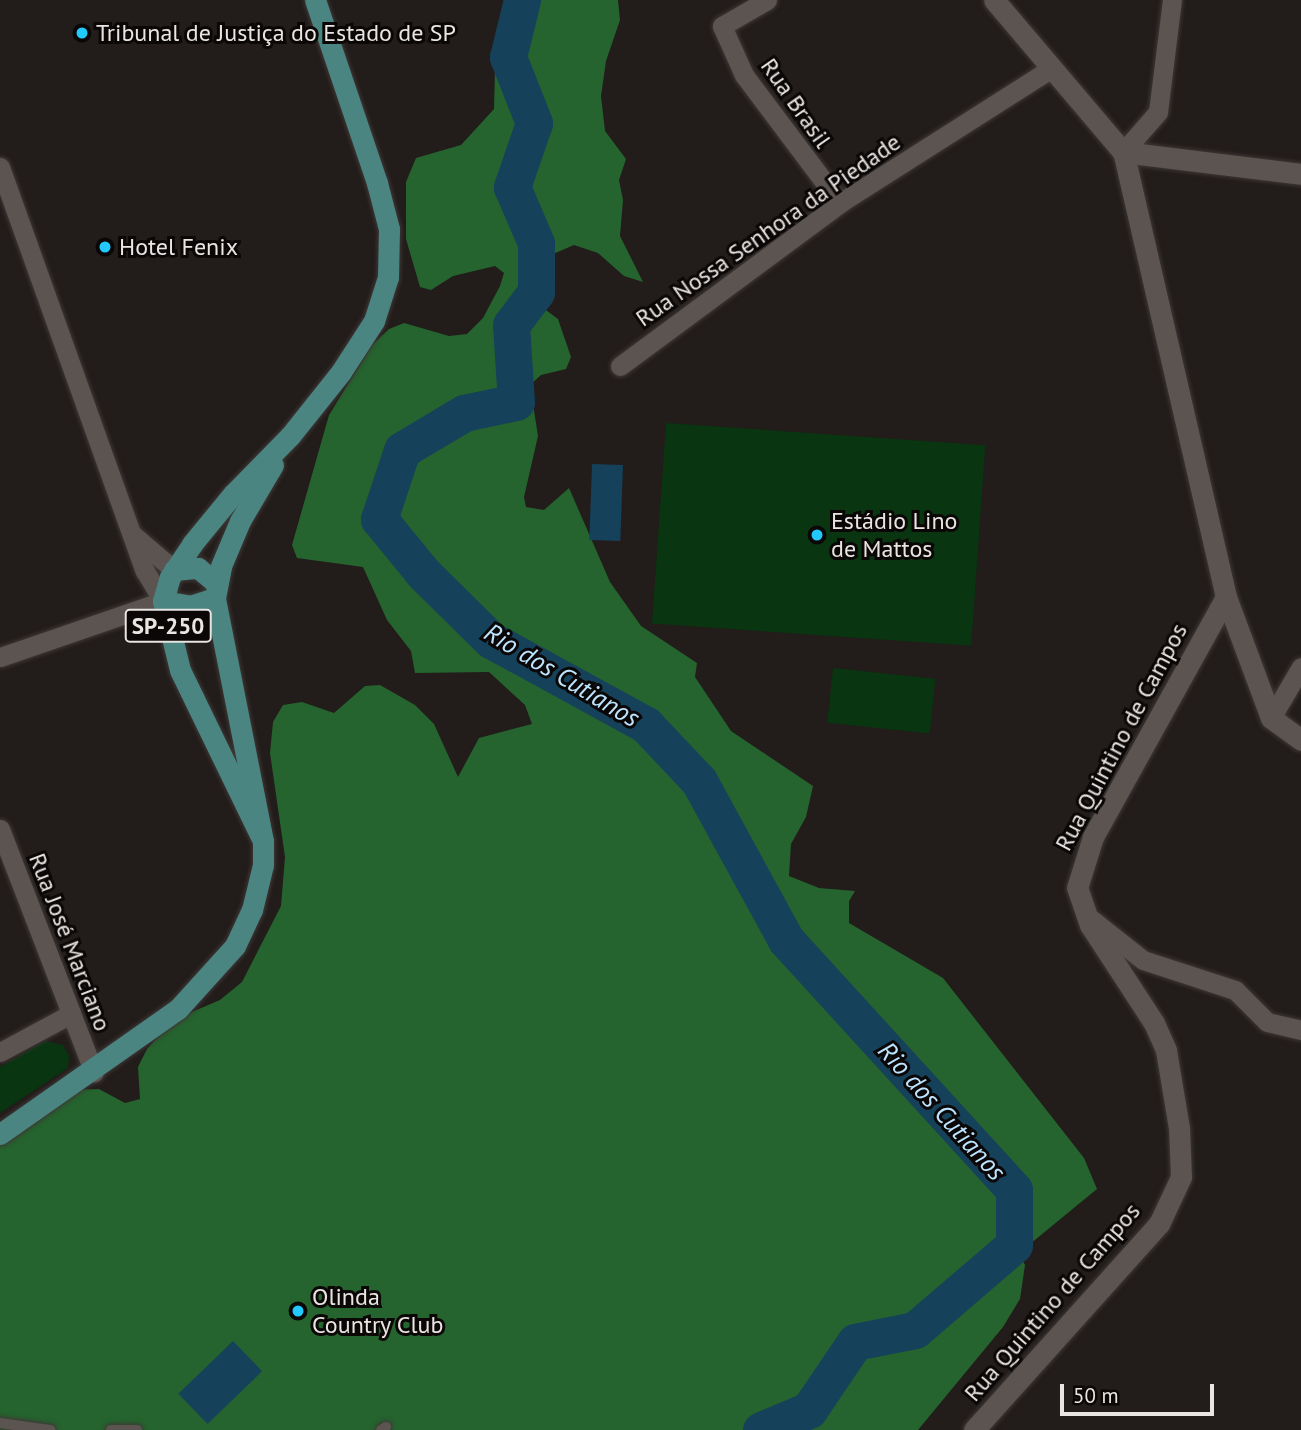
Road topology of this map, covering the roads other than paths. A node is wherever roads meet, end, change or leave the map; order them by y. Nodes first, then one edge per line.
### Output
1 (315, 0) edge
2 (332, 0) edge
3 (767, 0) edge
4 (994, 0) edge
5 (1171, 0) edge
6 (327, 34) junction
7 (1052, 68) junction
8 (1123, 152) junction
9 (0, 167) edge
10 (1301, 174) edge
11 (840, 203) junction
12 (620, 366) dead end
13 (290, 436) junction
14 (132, 535) junction
15 (174, 570) junction
16 (216, 591) junction
17 (1226, 597) junction
18 (163, 601) junction
19 (0, 657) edge
20 (1301, 667) edge
21 (1272, 718) junction
22 (1301, 740) edge
23 (0, 829) edge
24 (263, 841) junction
25 (1083, 911) junction
26 (71, 1014) junction
27 (1301, 1030) edge
28 (0, 1052) edge
29 (93, 1072) junction
30 (0, 1134) edge
31 (0, 1423) edge
32 (50, 1430) edge
33 (111, 1430) edge
34 (137, 1430) edge
35 (974, 1430) edge

1 - 6 main road, SP-250
2 - 6 main road, SP-250
3 - 11 street, Rua Brasil
4 - 7 main road
5 - 8 street
6 - 13 main road, SP-250
7 - 8 main road
7 - 11 street, Rua Nossa Senhora da Piedade
8 - 10 main road
8 - 17 main road
9 - 14 street
11 - 12 street, Rua Nossa Senhora da Piedade
13 - 15 main road, SP-250
13 - 16 main road, SP-250
14 - 15 street
14 - 18 street
15 - 16 main road
15 - 18 main road, SP-250
16 - 18 main road
16 - 24 main road, SP-250
17 - 21 main road
17 - 25 main road, Rua Quintino de Campos
18 - 19 street
18 - 24 main road, SP-250
20 - 21 street
21 - 22 main road
23 - 26 street, Rua José Marciano
24 - 29 main road, SP-250
25 - 27 street
25 - 35 main road, Rua Quintino de Campos
26 - 28 street
26 - 29 street, Rua José Marciano
29 - 30 main road, SP-250
31 - 32 lane
33 - 34 lane

